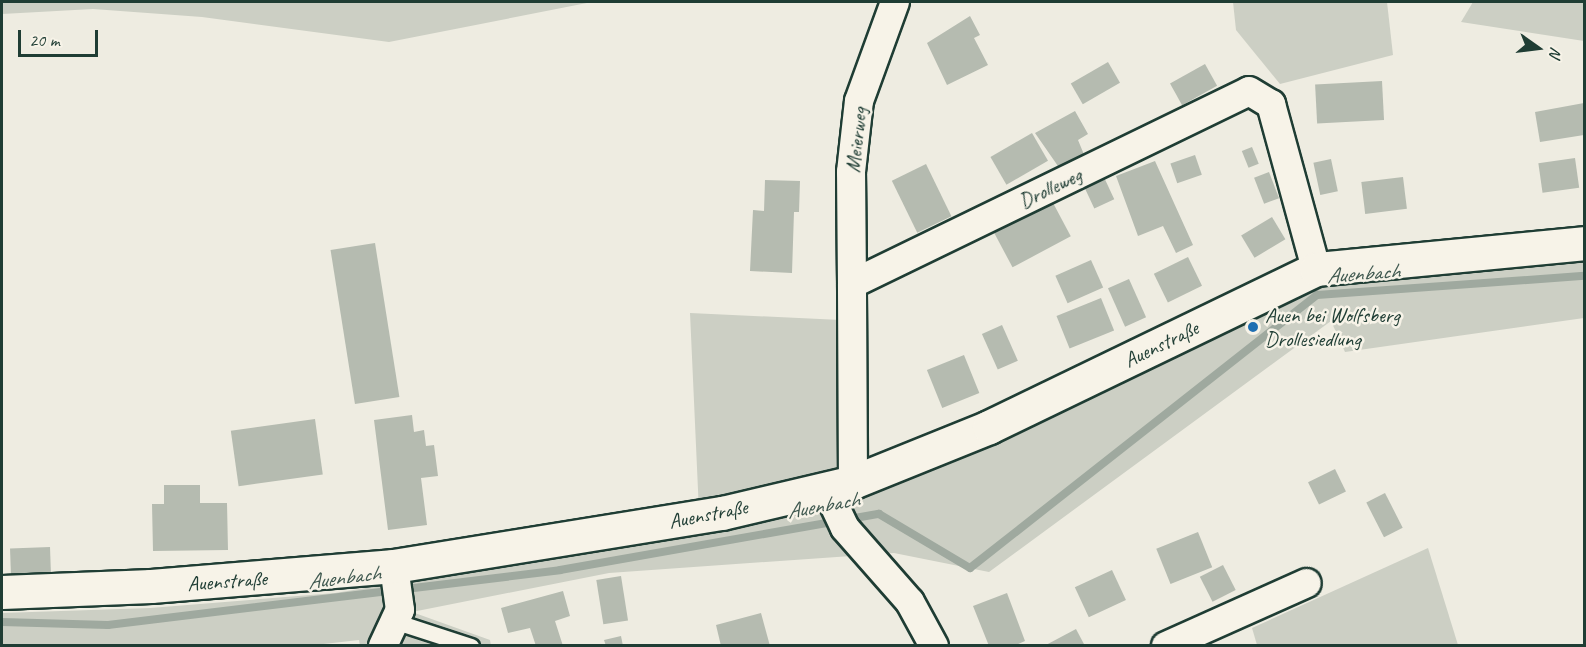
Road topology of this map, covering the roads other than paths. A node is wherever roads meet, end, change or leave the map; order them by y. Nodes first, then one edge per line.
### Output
1 (895, 2) edge
2 (1584, 243) edge
3 (1316, 270) junction
4 (852, 284) junction
5 (840, 502) junction
6 (395, 573) junction
7 (1307, 583) dead end
8 (2, 592) edge
9 (393, 626) edge
10 (471, 645) edge
11 (934, 645) edge
12 (1166, 645) edge

1 - 4 street, Meierweg
2 - 3 street, Auenstraße
3 - 4 street, Drolleweg
3 - 5 street, Auenstraße
4 - 5 street
5 - 6 street, Auenstraße
5 - 11 street
6 - 8 street, Auenstraße
6 - 9 street
7 - 12 street
9 - 10 lane

